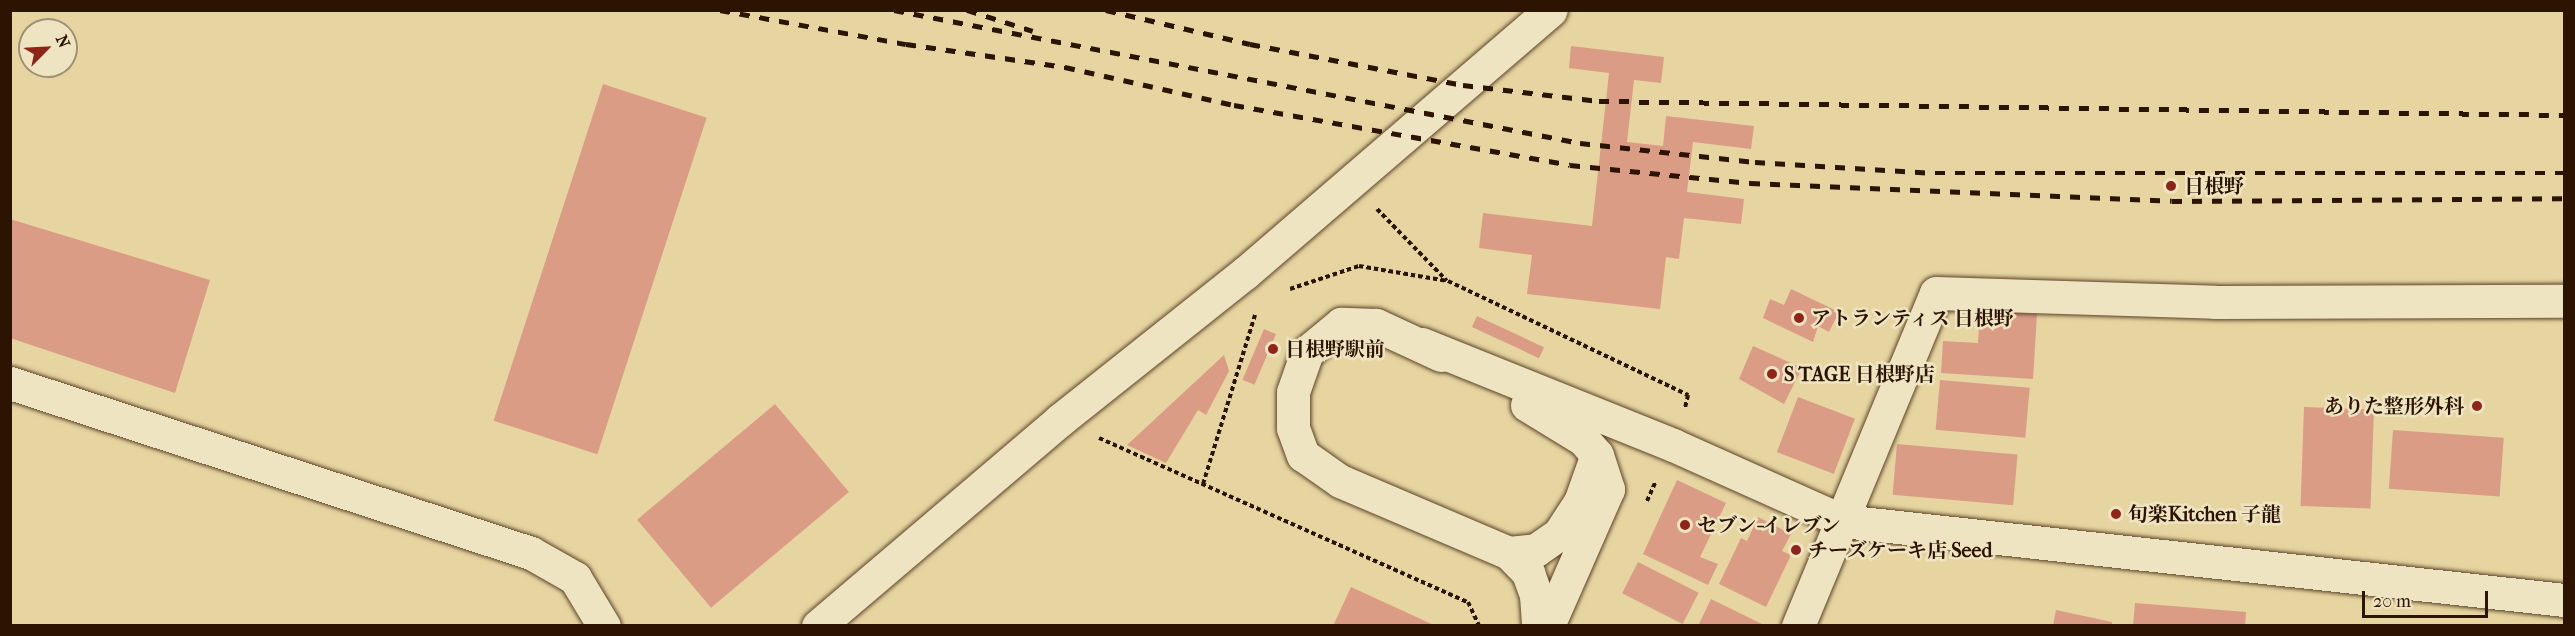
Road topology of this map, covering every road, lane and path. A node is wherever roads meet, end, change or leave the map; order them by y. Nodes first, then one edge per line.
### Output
1 (1551, 10) edge
2 (1352, 183) junction
3 (1448, 281) dead end
4 (2565, 301) edge
5 (1422, 344) junction
6 (10, 383) edge
7 (1060, 420) junction
8 (1597, 455) junction
9 (1843, 521) junction
10 (1509, 554) junction
11 (2565, 600) edge
12 (604, 626) edge
13 (818, 626) edge
14 (1479, 626) edge
15 (1538, 626) edge
16 (1548, 626) edge
17 (1798, 626) edge

1 - 2 street
2 - 3 path
2 - 7 street
4 - 9 street
5 - 8 street
5 - 9 street
5 - 10 street
6 - 12 street
7 - 13 street
7 - 14 path
8 - 10 street
8 - 16 street
9 - 11 street
9 - 17 street
10 - 15 street

